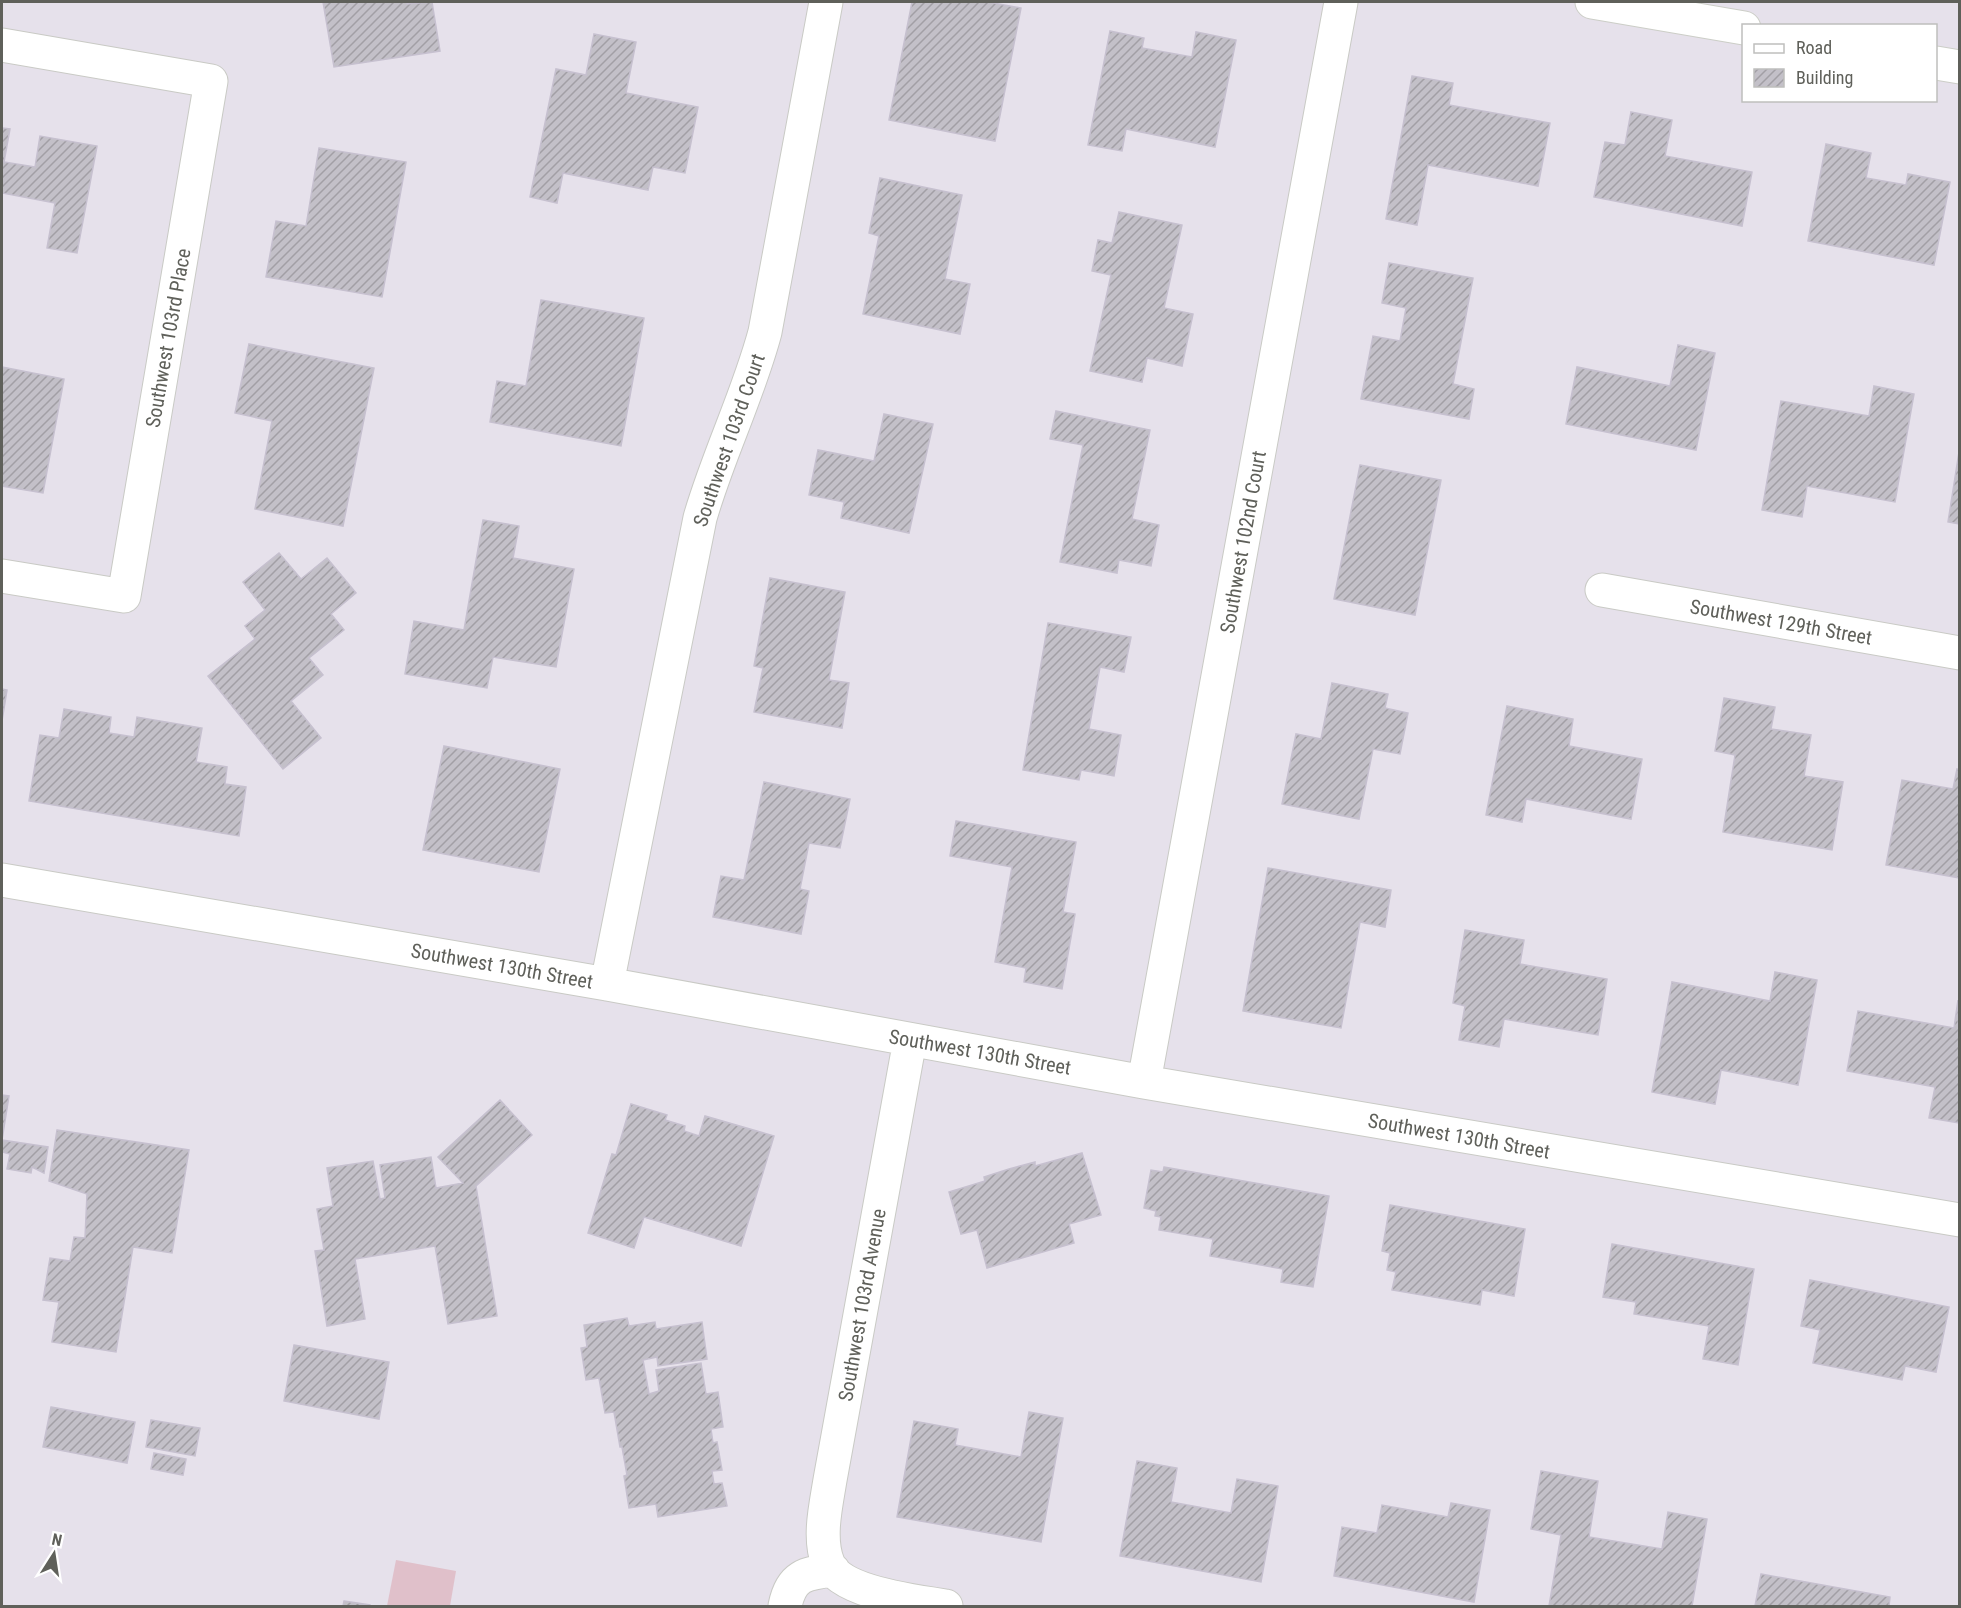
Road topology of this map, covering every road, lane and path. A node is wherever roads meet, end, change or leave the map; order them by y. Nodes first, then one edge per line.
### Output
1 (826, 2) edge
2 (1341, 2) edge
3 (1592, 2) edge
4 (1742, 28) edge
5 (2, 45) edge
6 (1937, 63) edge
7 (1959, 67) edge
8 (2, 576) edge
9 (1602, 590) dead end
10 (1959, 653) edge
11 (2, 880) edge
12 (607, 984) junction
13 (910, 1040) junction
14 (1144, 1082) junction
15 (1959, 1220) edge
16 (833, 1570) junction
17 (785, 1606) edge
18 (946, 1606) edge

1 - 12 street, Southwest 103rd Court
2 - 14 street, Southwest 102nd Court
3 - 4 street
5 - 8 street, Southwest 103rd Place
6 - 7 street
9 - 10 street, Southwest 129th Street
11 - 12 street, Southwest 130th Street
12 - 13 street, Southwest 130th Street
13 - 14 street, Southwest 130th Street
13 - 16 street, Southwest 103rd Avenue
14 - 15 street, Southwest 130th Street
16 - 17 street
16 - 18 street

